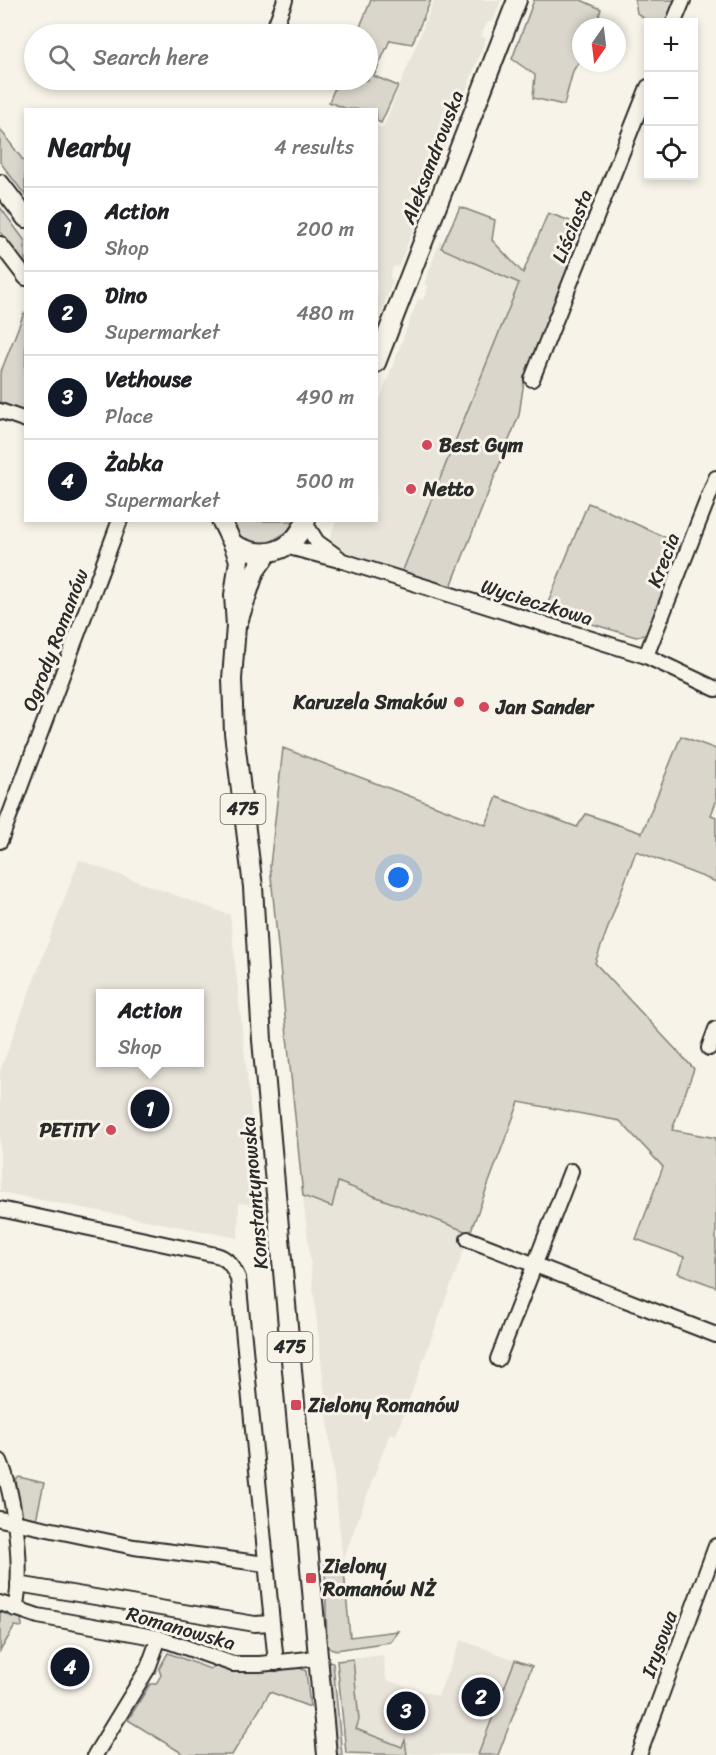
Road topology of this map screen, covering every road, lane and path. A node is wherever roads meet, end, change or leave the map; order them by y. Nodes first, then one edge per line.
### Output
1 (285, 0) edge
2 (517, 0) edge
3 (683, 0) edge
4 (676, 18) edge
5 (276, 24) edge
6 (644, 97) edge
7 (0, 184) edge
8 (24, 215) edge
9 (0, 244) edge
10 (24, 276) edge
11 (378, 358) edge
12 (532, 379) dead end
13 (0, 411) edge
14 (24, 419) edge
15 (716, 478) edge
16 (119, 522) edge
17 (222, 522) edge
18 (305, 522) edge
19 (306, 522) edge
20 (232, 544) junction
21 (285, 546) junction
22 (267, 554) junction
23 (343, 561) junction
24 (236, 626) junction
25 (646, 656) junction
26 (716, 688) edge
27 (0, 841) edge
28 (716, 1029) edge
29 (709, 1048) dead end
30 (571, 1171) dead end
31 (0, 1209) edge
32 (468, 1239) dead end
33 (535, 1264) junction
34 (716, 1335) edge
35 (498, 1359) dead end
36 (0, 1461) edge
37 (0, 1519) edge
38 (14, 1521) junction
39 (716, 1546) edge
40 (266, 1564) junction
41 (18, 1584) junction
42 (0, 1603) edge
43 (15, 1609) junction
44 (271, 1623) junction
45 (159, 1638) junction
46 (318, 1658) junction
47 (276, 1663) junction
48 (94, 1755) edge
49 (327, 1755) edge
50 (639, 1755) edge

1 - 5 street
2 - 11 main road, Aleksandrowska
3 - 4 street
6 - 12 street, Liściasta
7 - 8 main road
9 - 10 street
13 - 14 street
15 - 25 street, Krecia
16 - 27 street, Ogrody Romanów
17 - 20 main road, 475
18 - 21 main road
19 - 23 street, Wycieczkowa
20 - 22 main road
20 - 24 main road, Konstantynowska / 475
21 - 22 main road
21 - 23 street, Wycieczkowa
22 - 24 main road, Konstantynowska / 475
23 - 25 street, Wycieczkowa
24 - 46 main road, Konstantynowska / 475
25 - 26 street, Wycieczkowa
28 - 29 street
30 - 33 street
31 - 40 street
32 - 33 street
33 - 34 street
33 - 35 street
36 - 38 street
37 - 38 street
38 - 40 street
38 - 41 street
39 - 50 street, Irysowa
40 - 44 street
41 - 43 street
41 - 44 street
42 - 43 street, Romanowska
43 - 45 street, Romanowska
44 - 47 street
45 - 47 street, Romanowska
45 - 48 street
46 - 47 street, Romanowska
46 - 49 main road, Konstantynowska / 475

